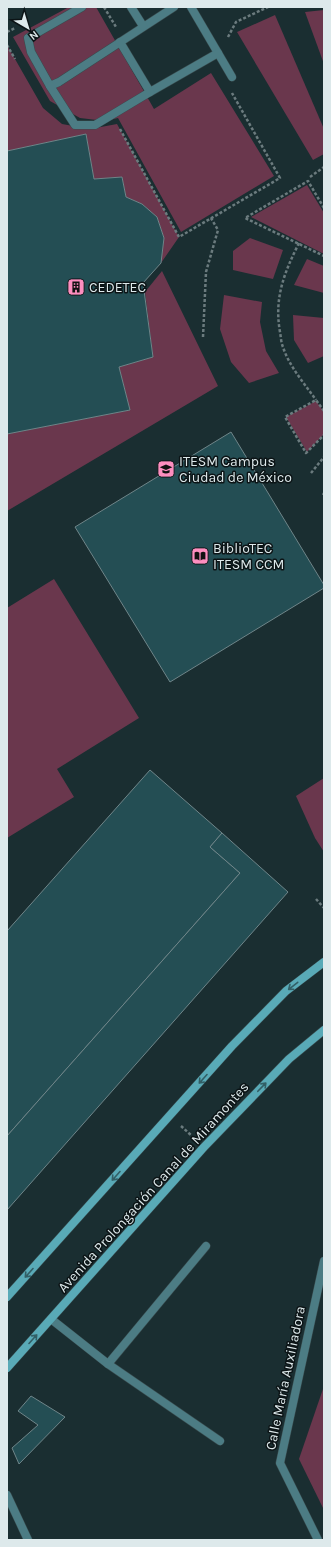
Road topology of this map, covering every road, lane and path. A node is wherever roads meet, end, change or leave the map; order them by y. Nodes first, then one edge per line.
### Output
1 (82, 7) edge
2 (104, 7) edge
3 (131, 7) edge
4 (174, 7) edge
5 (191, 7) edge
6 (268, 7) edge
7 (143, 26) junction
8 (228, 37) dead end
9 (122, 40) junction
10 (218, 53) junction
11 (232, 77) dead end
12 (50, 86) junction
13 (230, 90) dead end
14 (150, 92) junction
15 (324, 168) edge
16 (310, 177) dead end
17 (324, 208) edge
18 (212, 218) junction
19 (179, 237) dead end
20 (299, 243) junction
21 (324, 256) edge
22 (203, 337) dead end
23 (316, 400) junction
24 (324, 410) edge
25 (324, 435) edge
26 (324, 457) edge
27 (311, 473) dead end
28 (316, 899) dead end
29 (324, 908) edge
30 (324, 962) edge
31 (324, 1030) edge
32 (169, 1116) junction
33 (204, 1147) junction
34 (206, 1246) dead end
35 (324, 1261) edge
36 (7, 1297) edge
37 (51, 1319) junction
38 (108, 1364) junction
39 (7, 1368) edge
40 (220, 1440) dead end
41 (7, 1495) edge
42 (28, 1540) edge
43 (318, 1540) edge

1 - 12 street
2 - 9 path
3 - 7 street
4 - 7 street
5 - 10 street
6 - 8 path
7 - 9 street
9 - 12 street
9 - 14 street
10 - 11 street
10 - 14 street
12 - 14 street
13 - 18 path
15 - 16 path
17 - 20 path
18 - 19 path
18 - 22 path
20 - 21 path
20 - 23 path
23 - 24 path
23 - 25 path
26 - 27 path
28 - 29 path
30 -> 32 street
33 -> 31 street, Avenida Prolongación Canal de Miramontes
32 - 33 path
32 -> 36 street
33 - 37 street, Avenida Prolongación Canal de Miramontes
34 - 38 street
35 - 43 street, Calle María Auxiliadora
37 - 38 street
39 -> 37 street, Avenida Prolongación Canal de Miramontes
38 - 40 street
41 - 42 street

